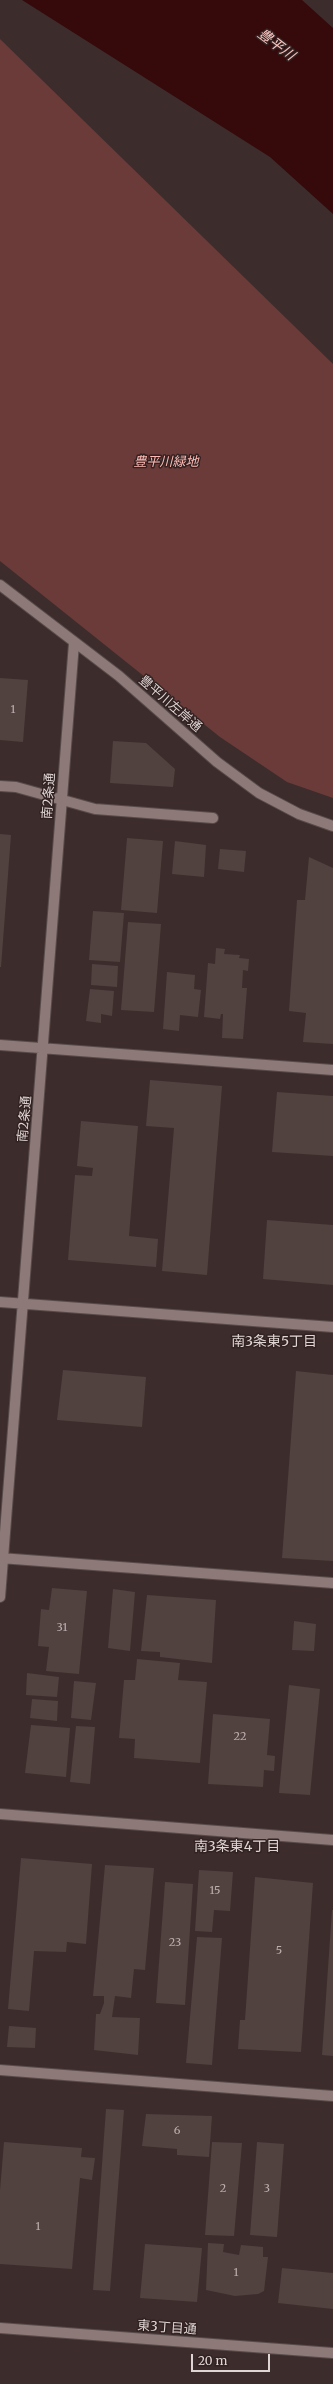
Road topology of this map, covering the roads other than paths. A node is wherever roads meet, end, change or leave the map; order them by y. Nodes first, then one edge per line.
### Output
1 (0, 585) edge
2 (74, 643) junction
3 (0, 786) edge
4 (61, 800) junction
5 (213, 818) dead end
6 (333, 826) edge
7 (0, 1045) edge
8 (44, 1048) junction
9 (333, 1070) edge
10 (0, 1302) edge
11 (23, 1304) junction
12 (333, 1327) edge
13 (2, 1558) edge
14 (333, 1583) edge
15 (0, 1597) edge
16 (0, 1814) edge
17 (333, 1840) edge
18 (0, 2070) edge
19 (333, 2096) edge
20 (0, 2328) edge
21 (333, 2353) edge

1 - 2 street, 豊平川左岸通
2 - 4 street, 南2条通
2 - 6 street, 豊平川左岸通
3 - 4 street
4 - 5 street
4 - 8 street, 南2条通
7 - 8 street
8 - 9 street
8 - 11 street, 南2条通
10 - 11 street
11 - 12 street
11 - 13 street, 南2条通
13 - 14 street
13 - 15 street, 南2条通
16 - 17 street
18 - 19 street
20 - 21 street, 東3丁目通

